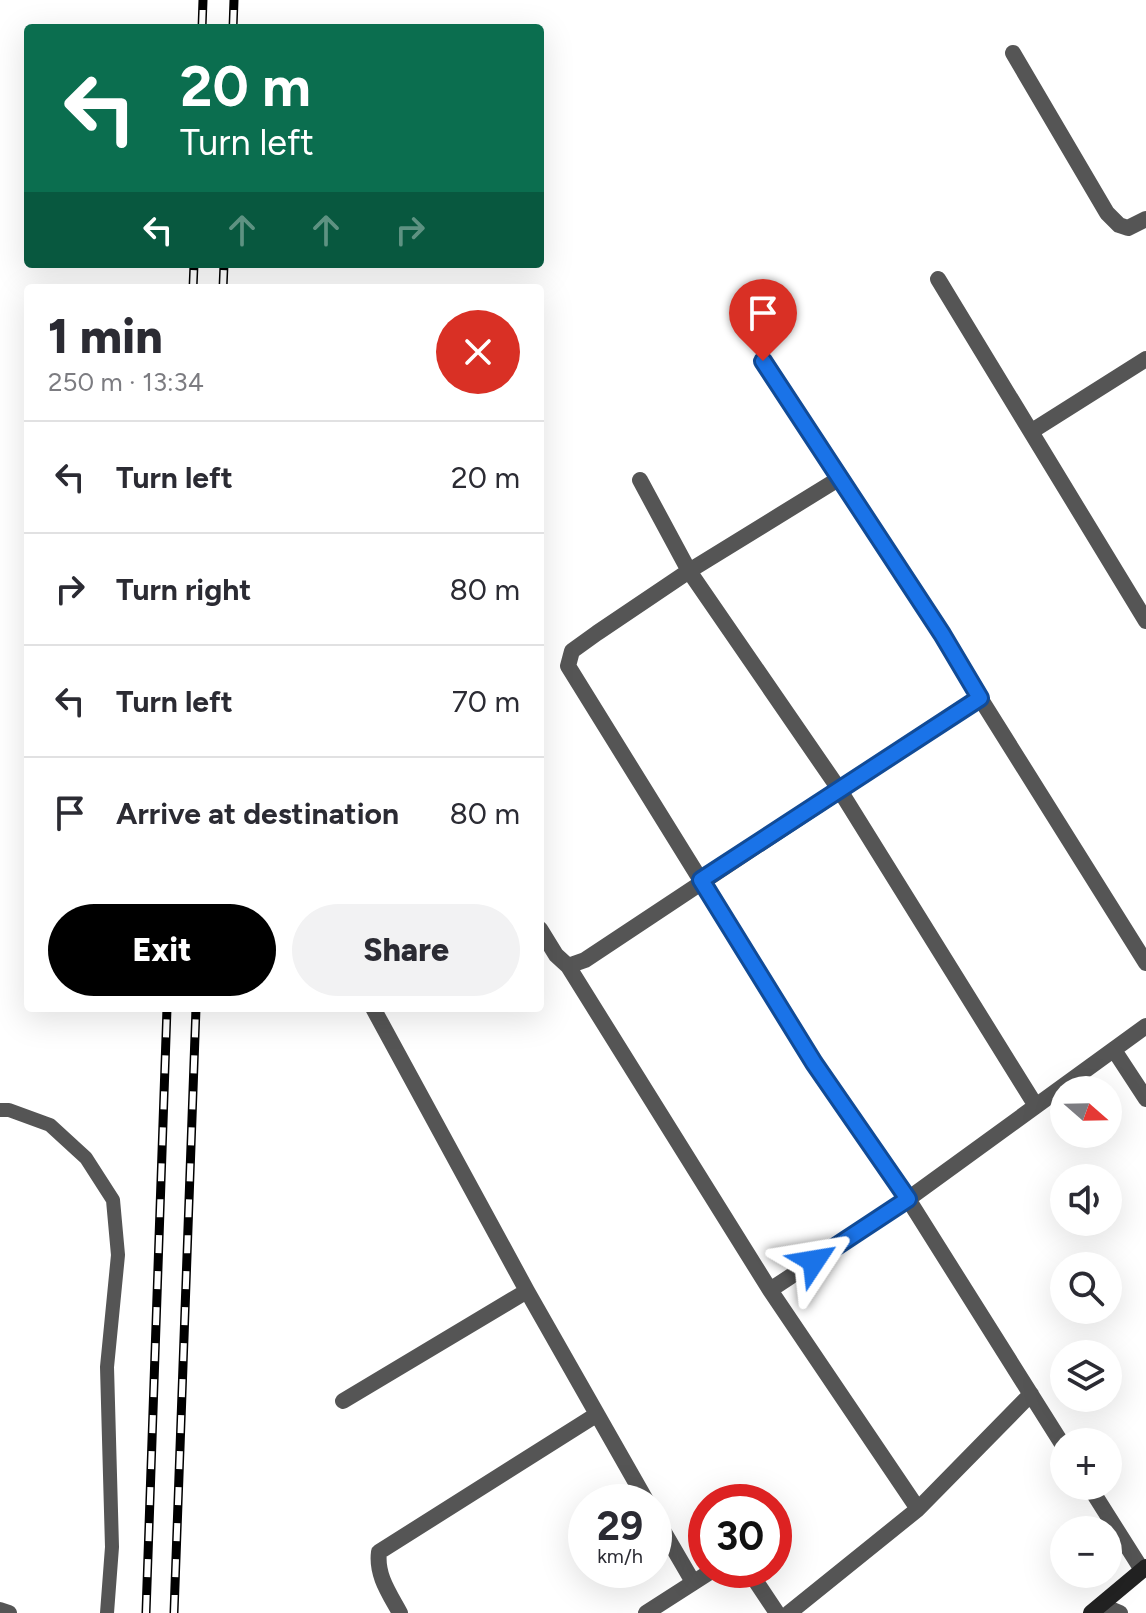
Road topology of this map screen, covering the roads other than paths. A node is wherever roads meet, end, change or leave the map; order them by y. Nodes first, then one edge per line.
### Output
1 (1013, 53) dead end
2 (1146, 219) edge
3 (938, 279) dead end
4 (1146, 359) edge
5 (763, 361) dead end
6 (1032, 431) junction
7 (840, 478) junction
8 (640, 480) dead end
9 (689, 571) junction
10 (1146, 621) edge
11 (980, 698) junction
12 (839, 789) junction
13 (701, 880) junction
14 (544, 936) edge
15 (1146, 963) edge
16 (568, 966) junction
17 (375, 1012) edge
18 (1146, 1026) edge
19 (1114, 1050) junction
20 (1146, 1099) edge
21 (1036, 1106) junction
22 (0, 1110) edge
23 (908, 1199) junction
24 (770, 1290) junction
25 (527, 1291) junction
26 (1031, 1394) junction
27 (343, 1401) dead end
28 (596, 1415) junction
29 (1052, 1428) edge
30 (636, 1484) edge
31 (1098, 1500) edge
32 (918, 1509) junction
33 (672, 1546) edge
34 (1144, 1568) edge
35 (688, 1573) edge
36 (688, 1585) edge
37 (760, 1588) edge
38 (1096, 1609) edge
39 (0, 1610) edge
40 (9, 1613) edge
41 (107, 1613) edge
42 (400, 1613) edge
43 (646, 1613) edge
44 (777, 1613) edge
45 (789, 1613) edge
46 (1120, 1613) edge

1 - 2 street
3 - 6 street
4 - 6 street
5 - 7 street
6 - 10 street
7 - 9 street
7 - 11 street
8 - 9 street
9 - 12 street
9 - 13 street
11 - 12 street
11 - 15 street
12 - 13 street
12 - 21 street
13 - 16 street
13 - 23 street
14 - 16 street
16 - 24 street
17 - 25 street
18 - 19 street
19 - 20 street
19 - 21 street
21 - 23 street
22 - 41 lane
23 - 24 street
23 - 26 street
24 - 32 street
25 - 27 street
25 - 28 street
26 - 29 street
26 - 32 street
28 - 30 street
28 - 42 street
31 - 34 street
32 - 45 street
33 - 35 street
34 - 38 street
36 - 43 street
37 - 44 street
38 - 46 street
39 - 40 street

